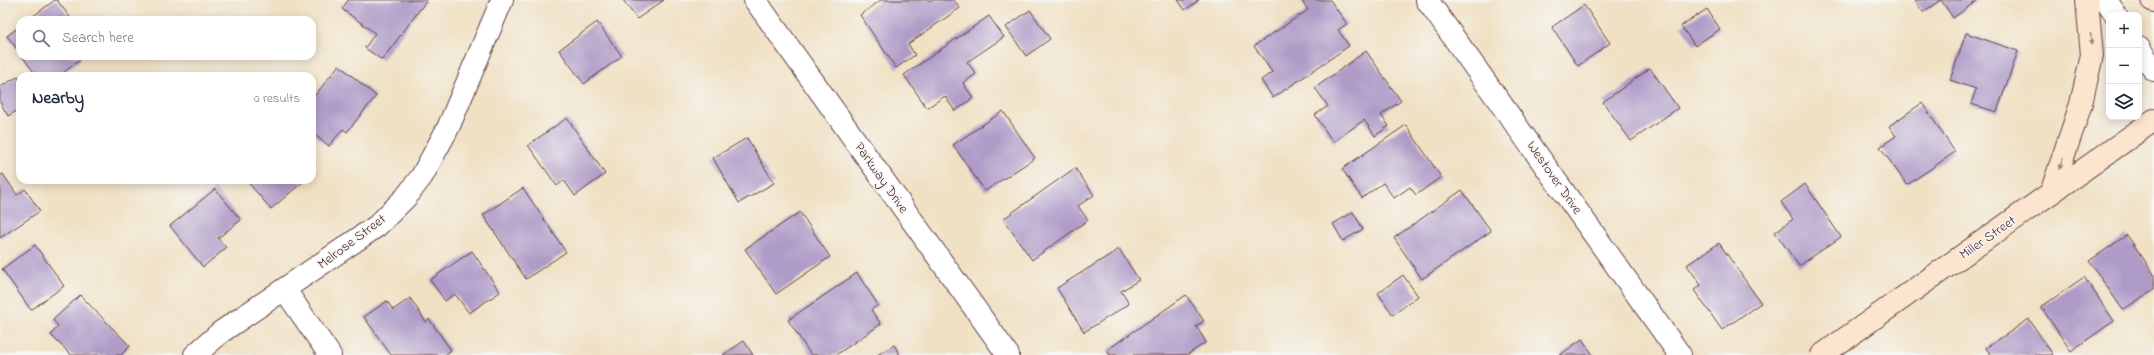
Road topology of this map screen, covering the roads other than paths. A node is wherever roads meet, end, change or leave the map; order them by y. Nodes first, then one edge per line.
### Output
1 (502, 0) edge
2 (755, 0) edge
3 (1427, 0) edge
4 (2087, 0) edge
5 (2106, 0) edge
6 (2114, 12) edge
7 (2142, 52) edge
8 (2154, 70) edge
9 (2154, 120) edge
10 (2051, 193) junction
11 (285, 290) junction
12 (195, 355) edge
13 (330, 355) edge
14 (1008, 355) edge
15 (1680, 355) edge
16 (1822, 355) edge

1 - 11 street, Melrose Street
2 - 14 street, Parkway Drive
3 - 15 street, Westover Drive
4 -> 10 main road
5 - 6 street
7 - 8 street
9 - 10 main road, Miller Street
10 - 16 main road, Miller Street
11 - 12 street, Melrose Street
11 - 13 street

